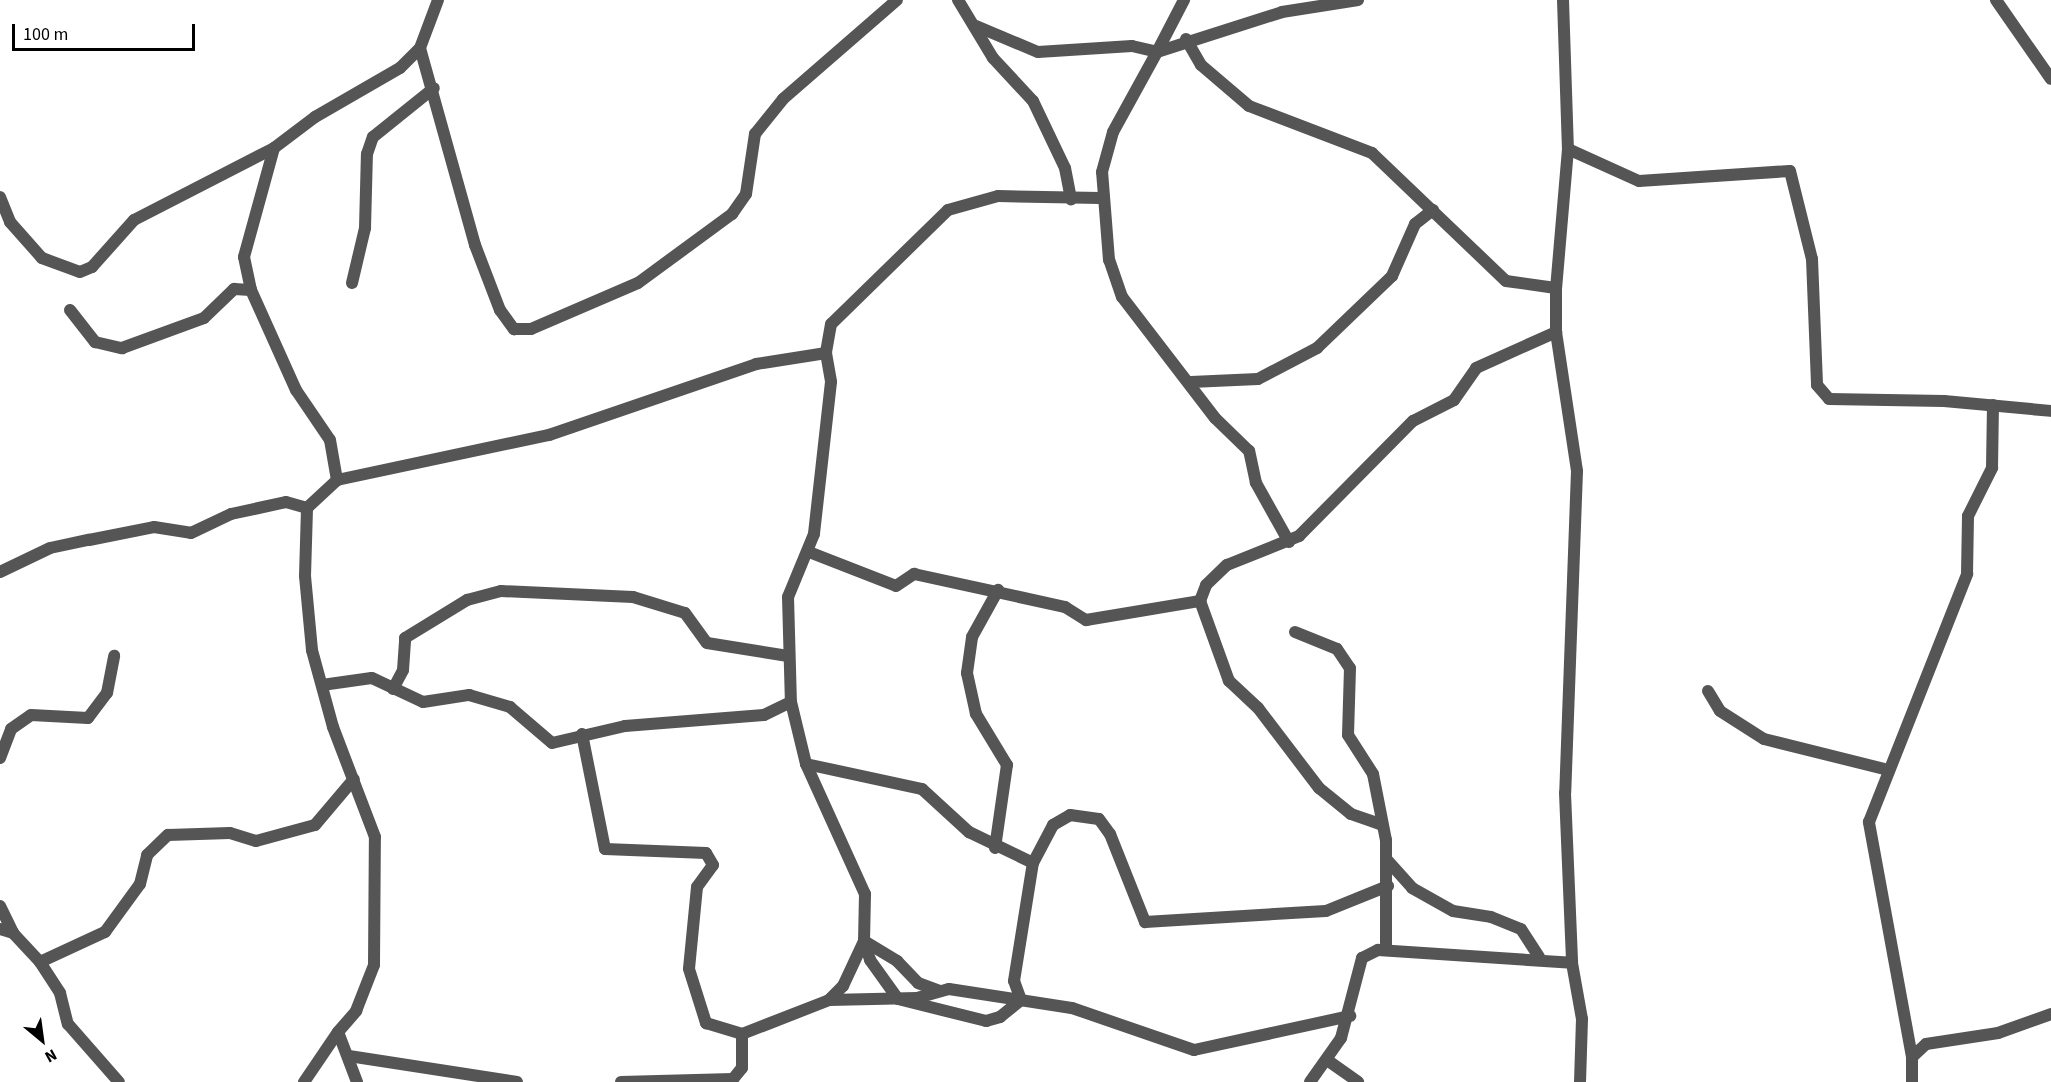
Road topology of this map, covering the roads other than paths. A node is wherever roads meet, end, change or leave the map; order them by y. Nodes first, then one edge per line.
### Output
1 (438, 0) edge
2 (897, 0) edge
3 (958, 0) edge
4 (1184, 0) edge
5 (1358, 0) edge
6 (1563, 0) edge
7 (1996, 0) edge
8 (976, 26) junction
9 (1186, 39) junction
10 (420, 48) junction
11 (1157, 52) junction
12 (2051, 79) edge
13 (434, 88) junction
14 (274, 148) junction
15 (1568, 150) junction
16 (0, 197) edge
17 (1100, 198) junction
18 (1071, 199) junction
19 (1433, 210) junction
20 (352, 283) dead end
21 (1556, 288) junction
22 (251, 290) junction
23 (70, 310) dead end
24 (1557, 332) junction
25 (826, 353) junction
26 (1191, 382) junction
27 (1993, 405) junction
28 (2051, 411) edge
29 (337, 480) junction
30 (307, 508) junction
31 (1289, 542) junction
32 (808, 552) junction
33 (0, 572) edge
34 (998, 590) junction
35 (1200, 601) junction
36 (1295, 632) dead end
37 (114, 656) dead end
38 (788, 656) junction
39 (322, 685) junction
40 (393, 688) junction
41 (1708, 691) dead end
42 (791, 702) junction
43 (582, 734) junction
44 (0, 758) edge
45 (806, 764) junction
46 (1888, 770) junction
47 (354, 779) junction
48 (1380, 824) junction
49 (995, 849) junction
50 (1388, 861) junction
51 (1034, 863) junction
52 (1388, 886) junction
53 (0, 906) edge
54 (0, 928) edge
55 (13, 933) junction
56 (864, 942) junction
57 (1386, 950) junction
58 (1539, 957) junction
59 (40, 962) junction
60 (1572, 963) junction
61 (940, 991) junction
62 (898, 999) junction
63 (829, 1000) junction
64 (1021, 1000) junction
65 (2051, 1014) edge
66 (1350, 1016) junction
67 (338, 1032) junction
68 (742, 1034) junction
69 (349, 1056) junction
70 (1912, 1057) junction
71 (1327, 1060) junction
72 (643, 1081) edge
73 (120, 1082) edge
74 (304, 1082) edge
75 (357, 1082) edge
76 (517, 1082) edge
77 (621, 1082) edge
78 (1310, 1082) edge
79 (1358, 1082) edge
80 (1580, 1082) edge
81 (1912, 1082) edge

1 - 10 street
2 - 13 street
3 - 8 street
4 - 11 street
5 - 9 street
6 - 15 street
7 - 12 street
8 - 11 street
8 - 18 street
9 - 11 street
9 - 19 street
10 - 13 street
10 - 14 street
11 - 17 street
13 - 20 street
14 - 16 street
14 - 22 street
15 - 21 street
15 - 27 street
17 - 18 street
17 - 26 street
18 - 25 street
19 - 21 street
19 - 26 street
21 - 24 street
22 - 23 street
22 - 29 street
24 - 31 street
24 - 60 street
25 - 29 street
25 - 32 street
26 - 31 street
27 - 28 street
27 - 46 street
29 - 30 street
30 - 33 street
30 - 39 street
31 - 35 street
32 - 34 street
32 - 38 street
34 - 35 street
34 - 49 street
35 - 48 street
36 - 48 street
37 - 44 street
38 - 40 street
38 - 42 street
39 - 40 street
39 - 47 street
40 - 43 street
41 - 46 street
42 - 43 street
42 - 45 street
43 - 68 street
45 - 49 street
45 - 56 street
46 - 70 street
47 - 59 street
47 - 67 street
48 - 50 street
49 - 51 street
50 - 52 street
50 - 58 street
51 - 52 street
51 - 64 street
52 - 57 street
53 - 55 street
54 - 55 street
55 - 59 street
56 - 61 street
56 - 62 street
56 - 63 street
57 - 58 street
57 - 66 street
58 - 60 street
59 - 73 street
60 - 80 street
61 - 62 street
61 - 64 street
62 - 63 street
62 - 64 street
63 - 68 street
64 - 66 street
65 - 70 street
66 - 71 street
67 - 69 street
67 - 74 street
68 - 72 street
69 - 75 street
69 - 76 street
70 - 81 street
71 - 78 street
71 - 79 street
72 - 77 street

